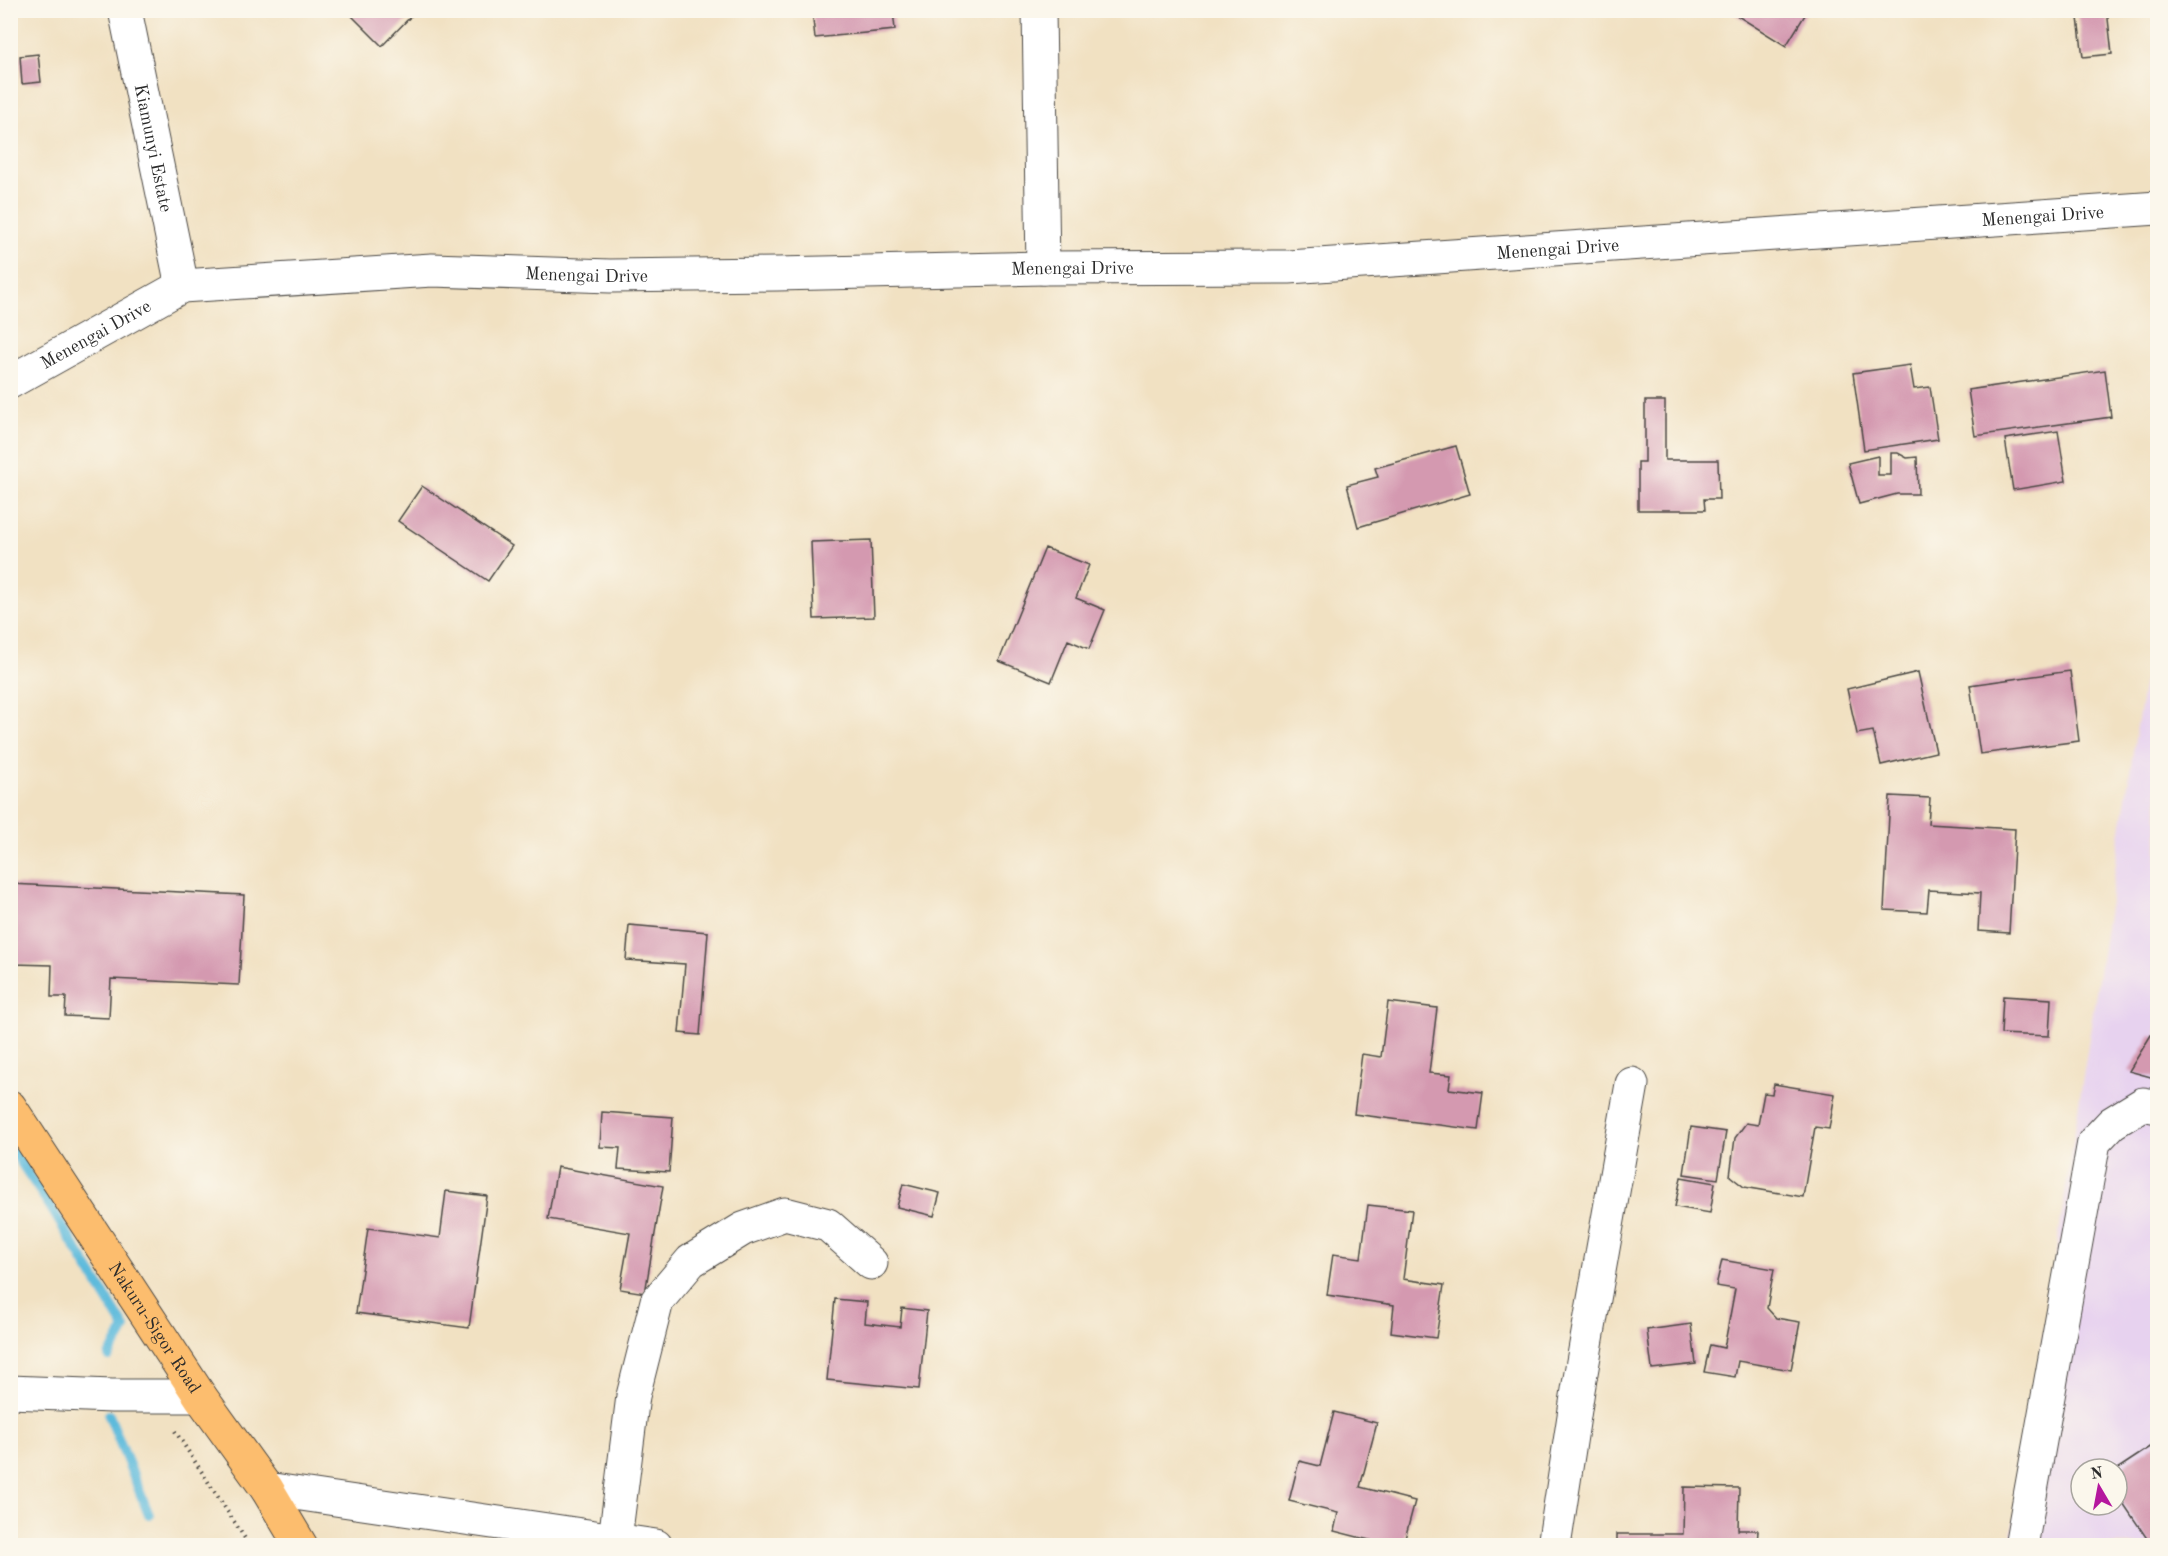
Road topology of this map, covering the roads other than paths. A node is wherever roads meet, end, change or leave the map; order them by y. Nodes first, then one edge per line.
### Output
1 (125, 10) edge
2 (1039, 10) edge
3 (2157, 208) edge
4 (1043, 268) junction
5 (182, 286) junction
6 (10, 382) edge
7 (1632, 1084) dead end
8 (10, 1107) edge
9 (2157, 1107) edge
10 (871, 1263) dead end
11 (10, 1392) edge
12 (200, 1396) junction
13 (267, 1489) junction
14 (615, 1539) junction
15 (301, 1545) edge
16 (656, 1545) edge
17 (1554, 1545) edge
18 (2021, 1545) edge

1 - 5 street, Kiamunyi Estate
2 - 4 street
3 - 4 street, Menengai Drive
4 - 5 street, Menengai Drive
5 - 6 street, Menengai Drive
7 - 17 street
8 - 12 main road, Nakuru-Sigor Road
9 - 18 street
10 - 14 street
11 - 12 street
12 - 13 main road, Nakuru-Sigor Road
13 - 14 street
13 - 15 main road, Nakuru-Sigor Road
14 - 16 street

